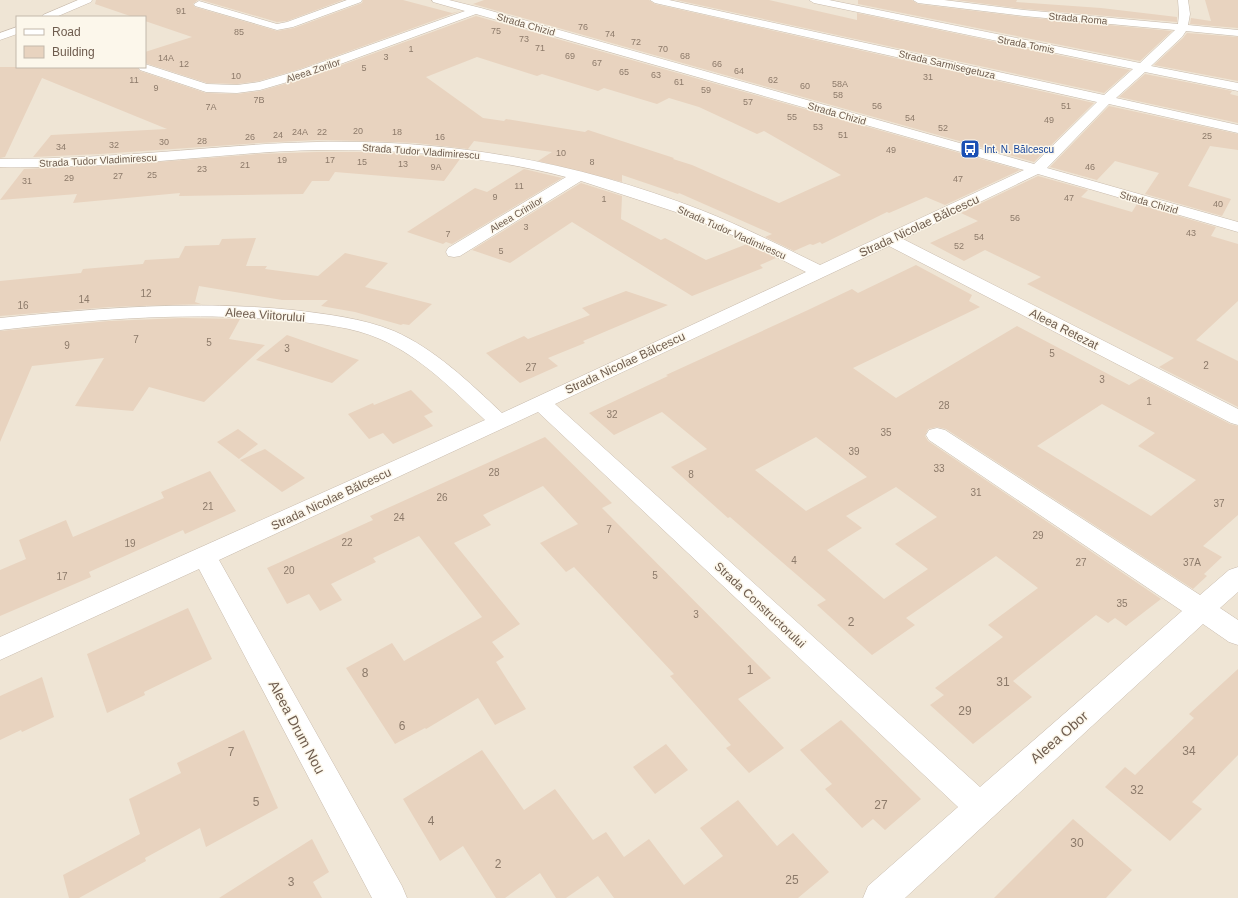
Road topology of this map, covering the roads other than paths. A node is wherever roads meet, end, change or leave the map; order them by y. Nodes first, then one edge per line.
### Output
1 (86, 0) edge
2 (357, 0) edge
3 (437, 0) edge
4 (655, 0) edge
5 (814, 0) edge
6 (918, 0) edge
7 (1183, 0) edge
8 (200, 4) dead end
9 (477, 10) junction
10 (49, 16) edge
11 (1183, 28) junction
12 (16, 30) edge
13 (1238, 33) edge
14 (0, 37) edge
15 (0, 43) edge
16 (16, 44) edge
17 (1142, 67) junction
18 (146, 68) edge
19 (1238, 86) edge
20 (1106, 100) junction
21 (1238, 129) edge
22 (0, 163) edge
23 (1036, 170) junction
24 (578, 176) junction
25 (1238, 227) edge
26 (890, 240) junction
27 (454, 252) dead end
28 (821, 272) junction
29 (0, 324) edge
30 (541, 402) junction
31 (1238, 418) edge
32 (499, 422) junction
33 (937, 435) dead end
34 (205, 557) junction
35 (1238, 577) edge
36 (1202, 611) junction
37 (1238, 634) edge
38 (0, 649) edge
39 (980, 807) junction
40 (390, 898) edge
41 (880, 898) edge

1 - 10 street
2 - 8 street
3 - 9 street, Strada Chizid
4 - 20 street, Strada Sarmisegetuza
5 - 17 street, Strada Tomis
6 - 11 street, Strada Roma
7 - 11 street
9 - 18 street, Aleea Zorilor
9 - 23 street, Strada Chizid
11 - 13 street, Strada Roma
11 - 17 street, Strada Nicolae Bălcescu
12 - 14 street
15 - 16 street
17 - 19 street, Strada Tomis
17 - 20 street, Strada Nicolae Bălcescu
20 - 21 street, Strada Sarmisegetuza
20 - 23 street, Strada Nicolae Bălcescu
22 - 24 street, Strada Tudor Vladimirescu
23 - 25 street, Strada Chizid
23 - 26 street, Strada Nicolae Bălcescu
24 - 27 street, Aleea Crinilor
24 - 28 street, Strada Tudor Vladimirescu
26 - 28 street, Strada Nicolae Bălcescu
26 - 31 street, Aleea Retezat
28 - 30 street, Strada Nicolae Bălcescu
29 - 32 street, Aleea Viitorului
30 - 32 street, Strada Nicolae Bălcescu
30 - 39 street, Strada Constructorului
32 - 34 street, Strada Nicolae Bălcescu
33 - 36 street
34 - 38 street, Strada Nicolae Bălcescu
34 - 40 street, Aleea Drum Nou
35 - 36 street, Aleea Obor
36 - 37 street
36 - 39 street, Aleea Obor
39 - 41 street, Aleea Obor

